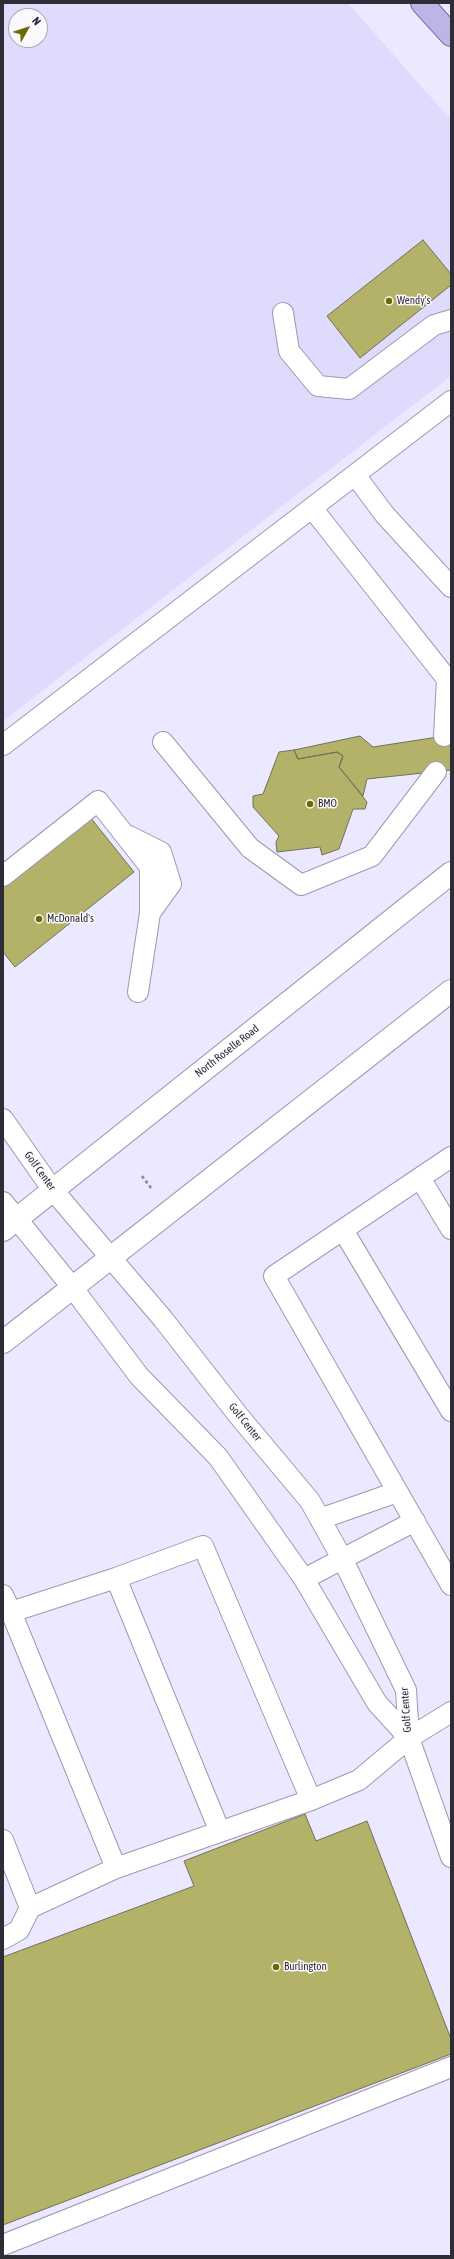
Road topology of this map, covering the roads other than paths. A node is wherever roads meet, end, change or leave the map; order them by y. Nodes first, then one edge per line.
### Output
1 (422, 3) edge
2 (451, 35) edge
3 (283, 313) dead end
4 (451, 320) edge
5 (451, 401) edge
6 (355, 475) junction
7 (312, 508) junction
8 (451, 587) edge
9 (444, 736) dead end
10 (163, 742) dead end
11 (3, 745) edge
12 (436, 772) dead end
13 (451, 873) edge
14 (3, 876) edge
15 (451, 991) edge
16 (138, 992) dead end
17 (3, 1119) edge
18 (451, 1157) edge
19 (420, 1178) junction
20 (52, 1189) junction
21 (3, 1202) edge
22 (9, 1225) edge
23 (451, 1229) edge
24 (343, 1230) junction
25 (112, 1258) junction
26 (72, 1287) junction
27 (3, 1342) edge
28 (451, 1410) edge
29 (398, 1492) junction
30 (320, 1519) junction
31 (415, 1521) junction
32 (343, 1560) junction
33 (116, 1578) junction
34 (304, 1579) junction
35 (451, 1585) edge
36 (7, 1603) edge
37 (451, 1712) edge
38 (409, 1738) junction
39 (311, 1800) junction
40 (220, 1832) junction
41 (3, 1840) edge
42 (451, 1857) edge
43 (116, 1868) junction
44 (30, 1908) junction
45 (3, 1939) edge
46 (451, 2067) edge
47 (3, 2245) edge

1 - 2 main road
3 - 4 lane
5 - 6 lane
6 - 7 lane
6 - 8 lane
7 - 9 lane
7 - 11 lane
10 - 12 lane
13 - 20 main road, North Roselle Road
14 - 16 lane
15 - 25 main road
17 - 20 lane, Golf Center
18 - 19 lane
19 - 23 lane
19 - 24 lane
20 - 22 main road, North Roselle Road
20 - 25 lane, Golf Center
21 - 22 lane, Golf Center
22 - 26 lane, Golf Center
24 - 28 lane
24 - 29 lane
25 - 26 main road
25 - 30 lane, Golf Center
26 - 27 main road
26 - 34 lane, Golf Center
29 - 30 lane
29 - 31 lane
30 - 32 lane, Golf Center
31 - 32 lane
31 - 35 lane
32 - 34 lane
32 - 38 lane, Golf Center
33 - 36 lane
33 - 39 lane
33 - 40 lane
34 - 38 lane, Golf Center
36 - 43 lane
37 - 38 lane
38 - 39 lane
38 - 42 lane
39 - 40 lane
40 - 43 lane
41 - 44 lane
43 - 44 lane
44 - 45 lane
46 - 47 lane

